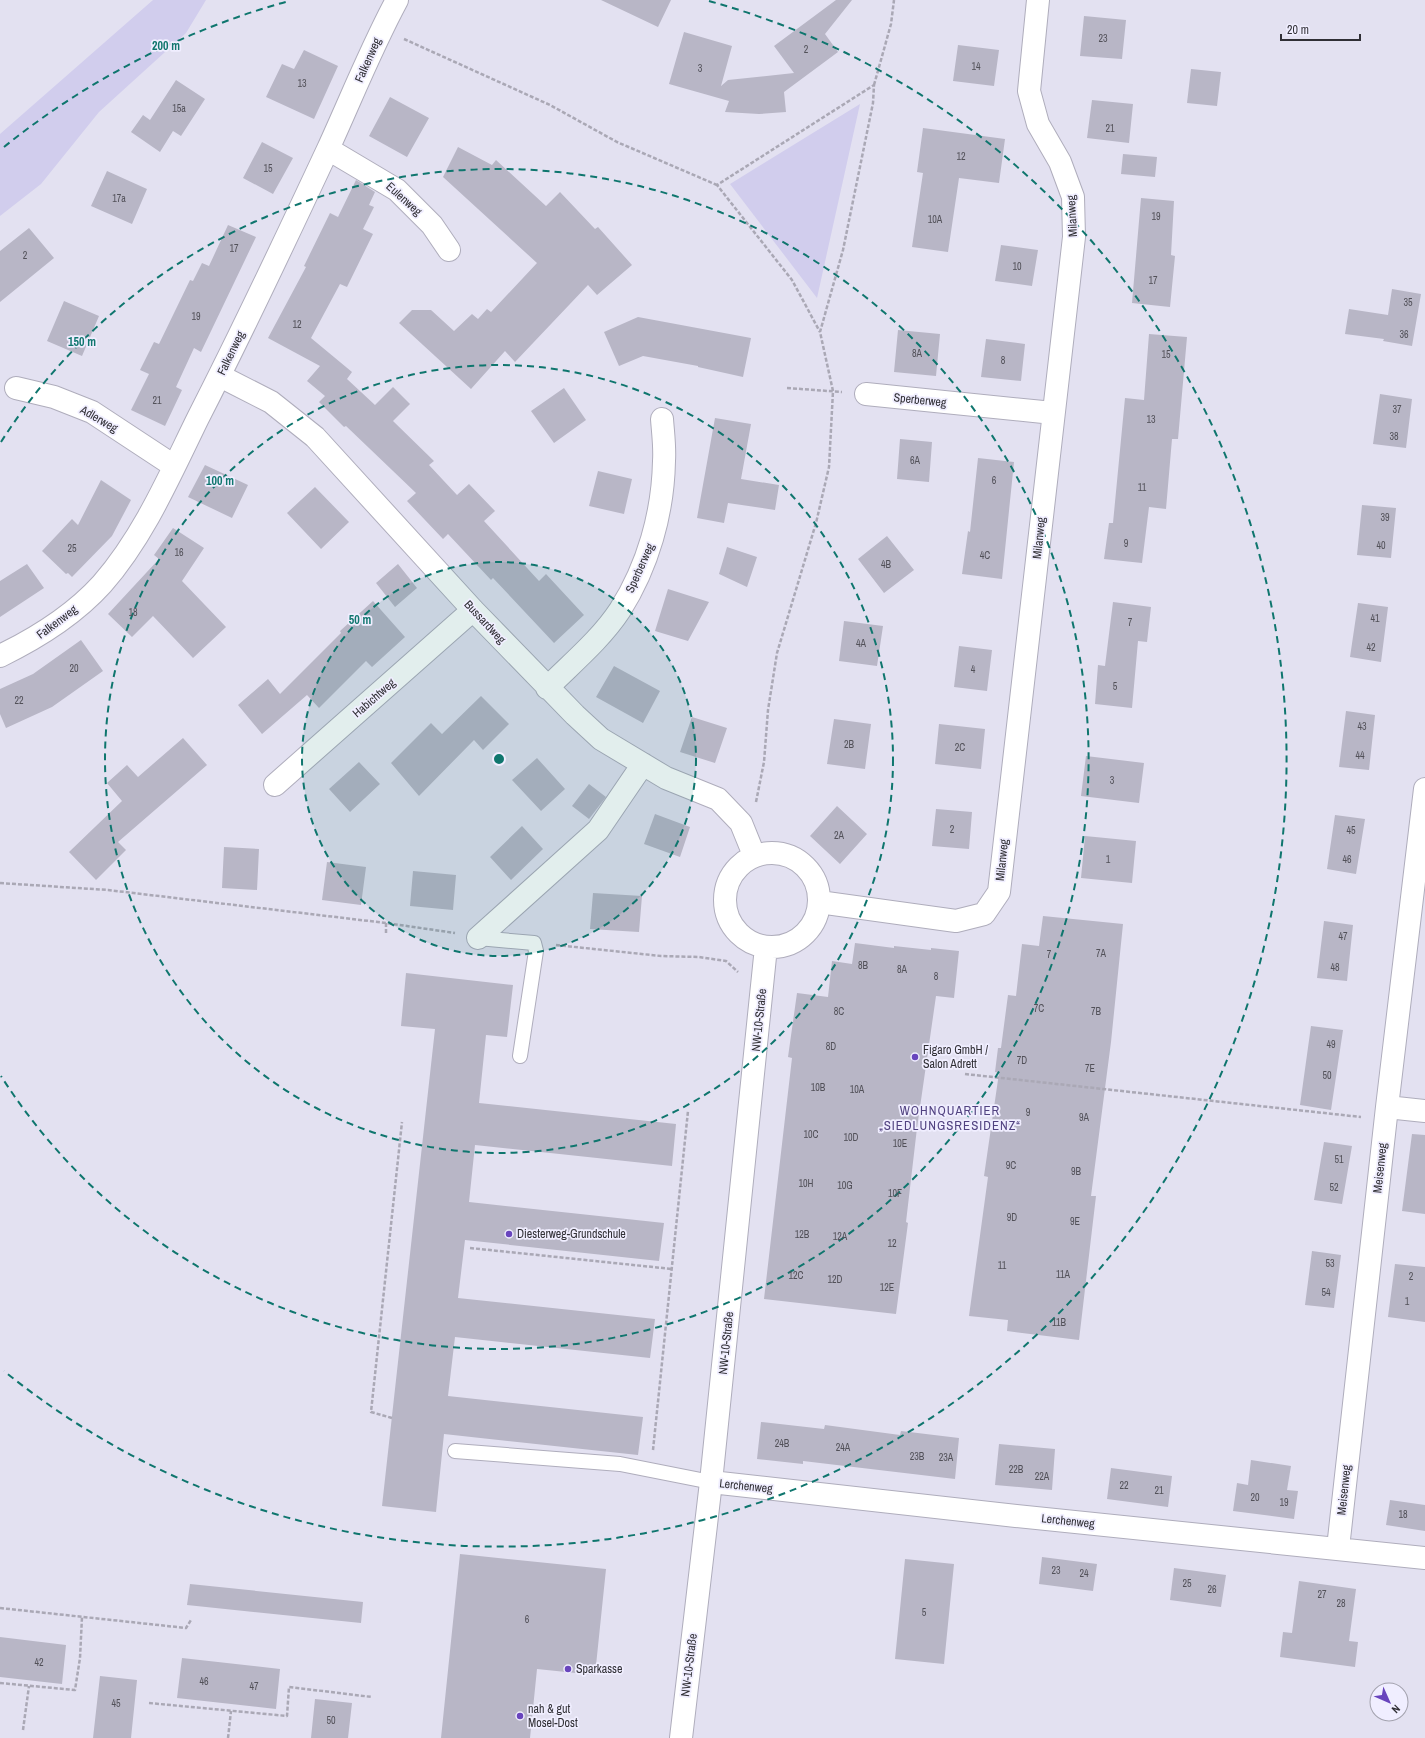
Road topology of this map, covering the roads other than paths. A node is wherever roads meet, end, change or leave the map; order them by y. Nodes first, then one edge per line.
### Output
1 (397, 0) edge
2 (1038, 0) edge
3 (328, 149) junction
4 (449, 250) dead end
5 (220, 376) junction
6 (16, 388) dead end
7 (866, 394) road end
8 (1053, 413) junction
9 (662, 419) dead end
10 (174, 466) junction
11 (473, 610) junction
12 (0, 656) edge
13 (547, 688) junction
14 (642, 764) junction
15 (275, 785) dead end
16 (1425, 789) edge
17 (754, 855) junction
18 (819, 902) junction
19 (478, 938) joint
20 (766, 947) junction
21 (520, 1056) dead end
22 (1425, 1111) edge
23 (1386, 1113) junction
24 (455, 1450) dead end
25 (712, 1482) junction
26 (1338, 1548) junction
27 (1425, 1558) edge
28 (681, 1738) edge

1 - 3 street, Falkenweg
2 - 8 street, Milanweg
3 - 4 street, Eulenweg
3 - 5 street, Falkenweg
5 - 10 street, Falkenweg
5 - 11 street, Bussardweg
6 - 10 street, Adlerweg
7 - 8 street, Sperberweg
8 - 18 street, Milanweg
9 - 13 street, Sperberweg
10 - 12 street, Falkenweg
11 - 13 street, Bussardweg
11 - 15 street, Habichtweg
13 - 14 street, Bussardweg
14 - 17 street, Bussardweg
14 - 19 street
16 - 23 street, Meisenweg
17 - 18 street
17 - 20 street
18 - 20 street
19 - 21 lane
20 - 25 street, NW-10-Straße
22 - 23 street
23 - 26 street, Meisenweg
24 - 25 lane
25 - 26 street, Lerchenweg
25 - 28 street, NW-10-Straße
26 - 27 street, Lerchenweg

